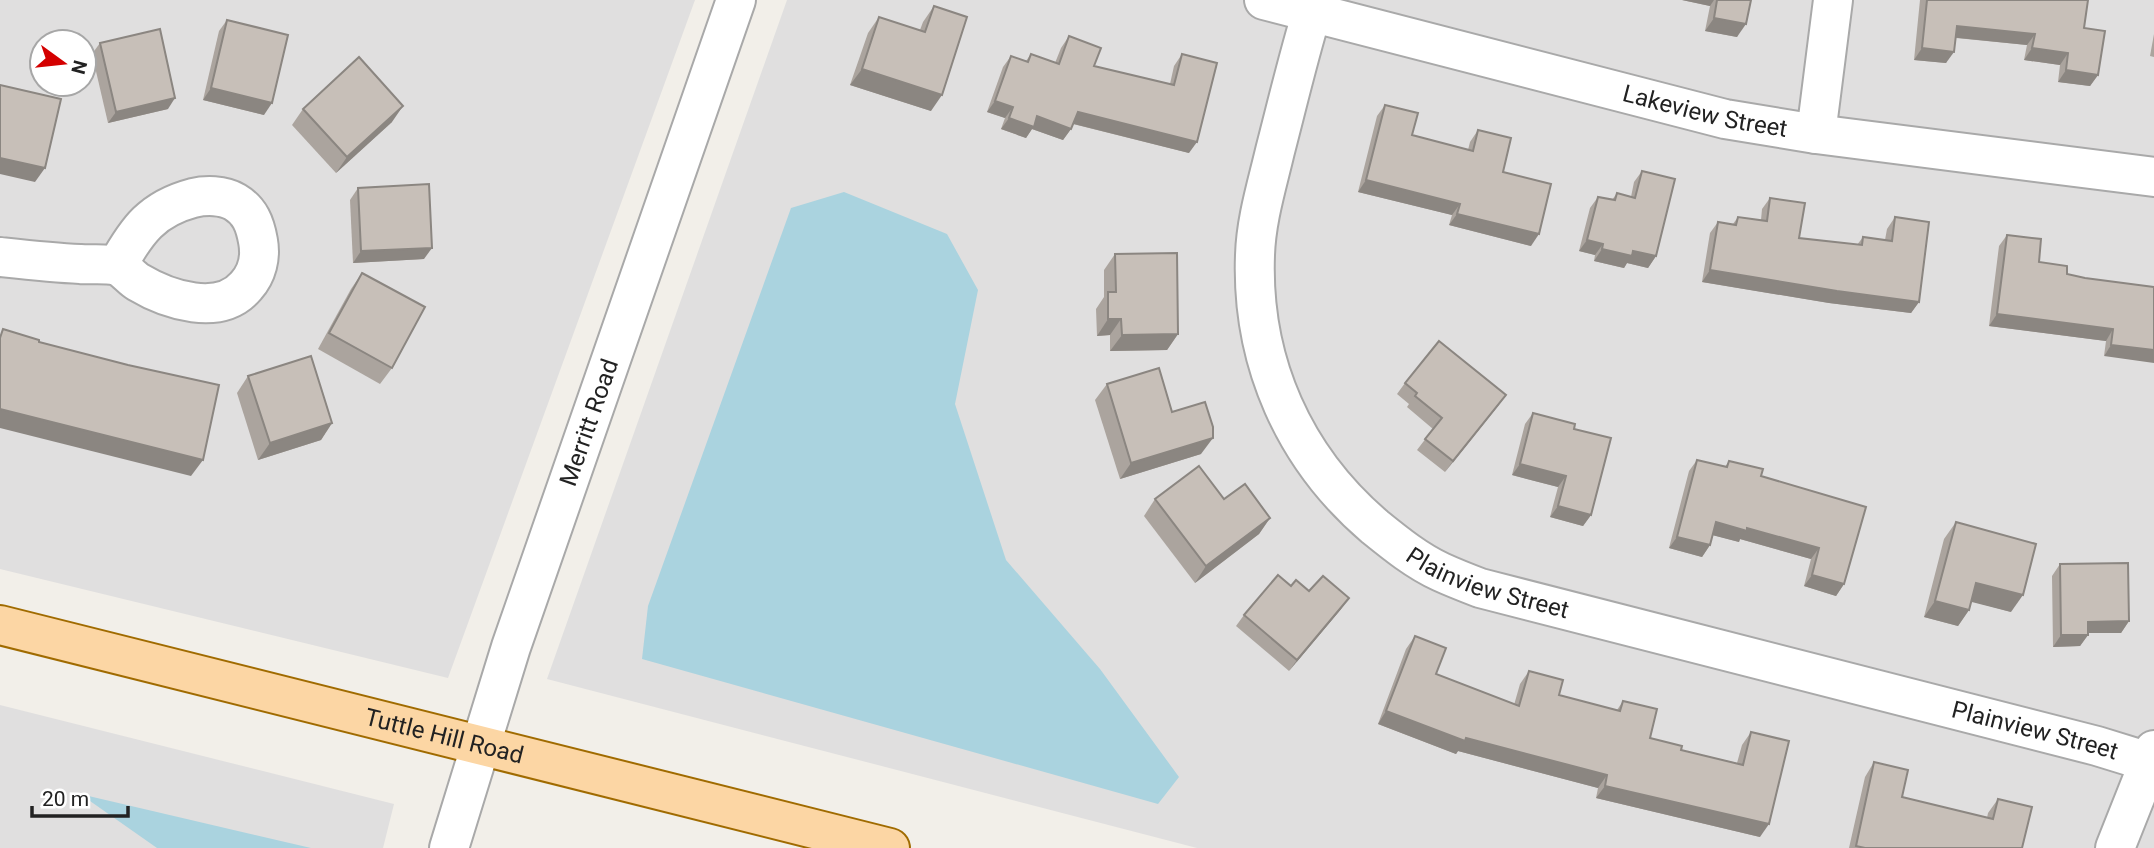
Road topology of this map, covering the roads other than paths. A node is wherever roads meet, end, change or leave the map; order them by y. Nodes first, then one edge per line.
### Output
1 (736, 0) edge
2 (1264, 0) edge
3 (1833, 0) edge
4 (1312, 12) junction
5 (1816, 134) junction
6 (2154, 177) edge
7 (0, 257) edge
8 (117, 266) dead end
9 (0, 625) edge
10 (482, 744) junction
11 (2151, 756) edge
12 (449, 848) edge
13 (890, 848) edge
14 (2115, 848) edge

1 - 10 street, Merritt Road
2 - 4 street, Lakeview Street
3 - 5 street
4 - 5 street, Lakeview Street
4 - 11 street, Plainview Street
5 - 6 street, Lakeview Street
7 - 8 street
9 - 10 main road, Tuttle Hill Road
10 - 12 street, Merritt Road
10 - 13 main road, Tuttle Hill Road
11 - 14 street

